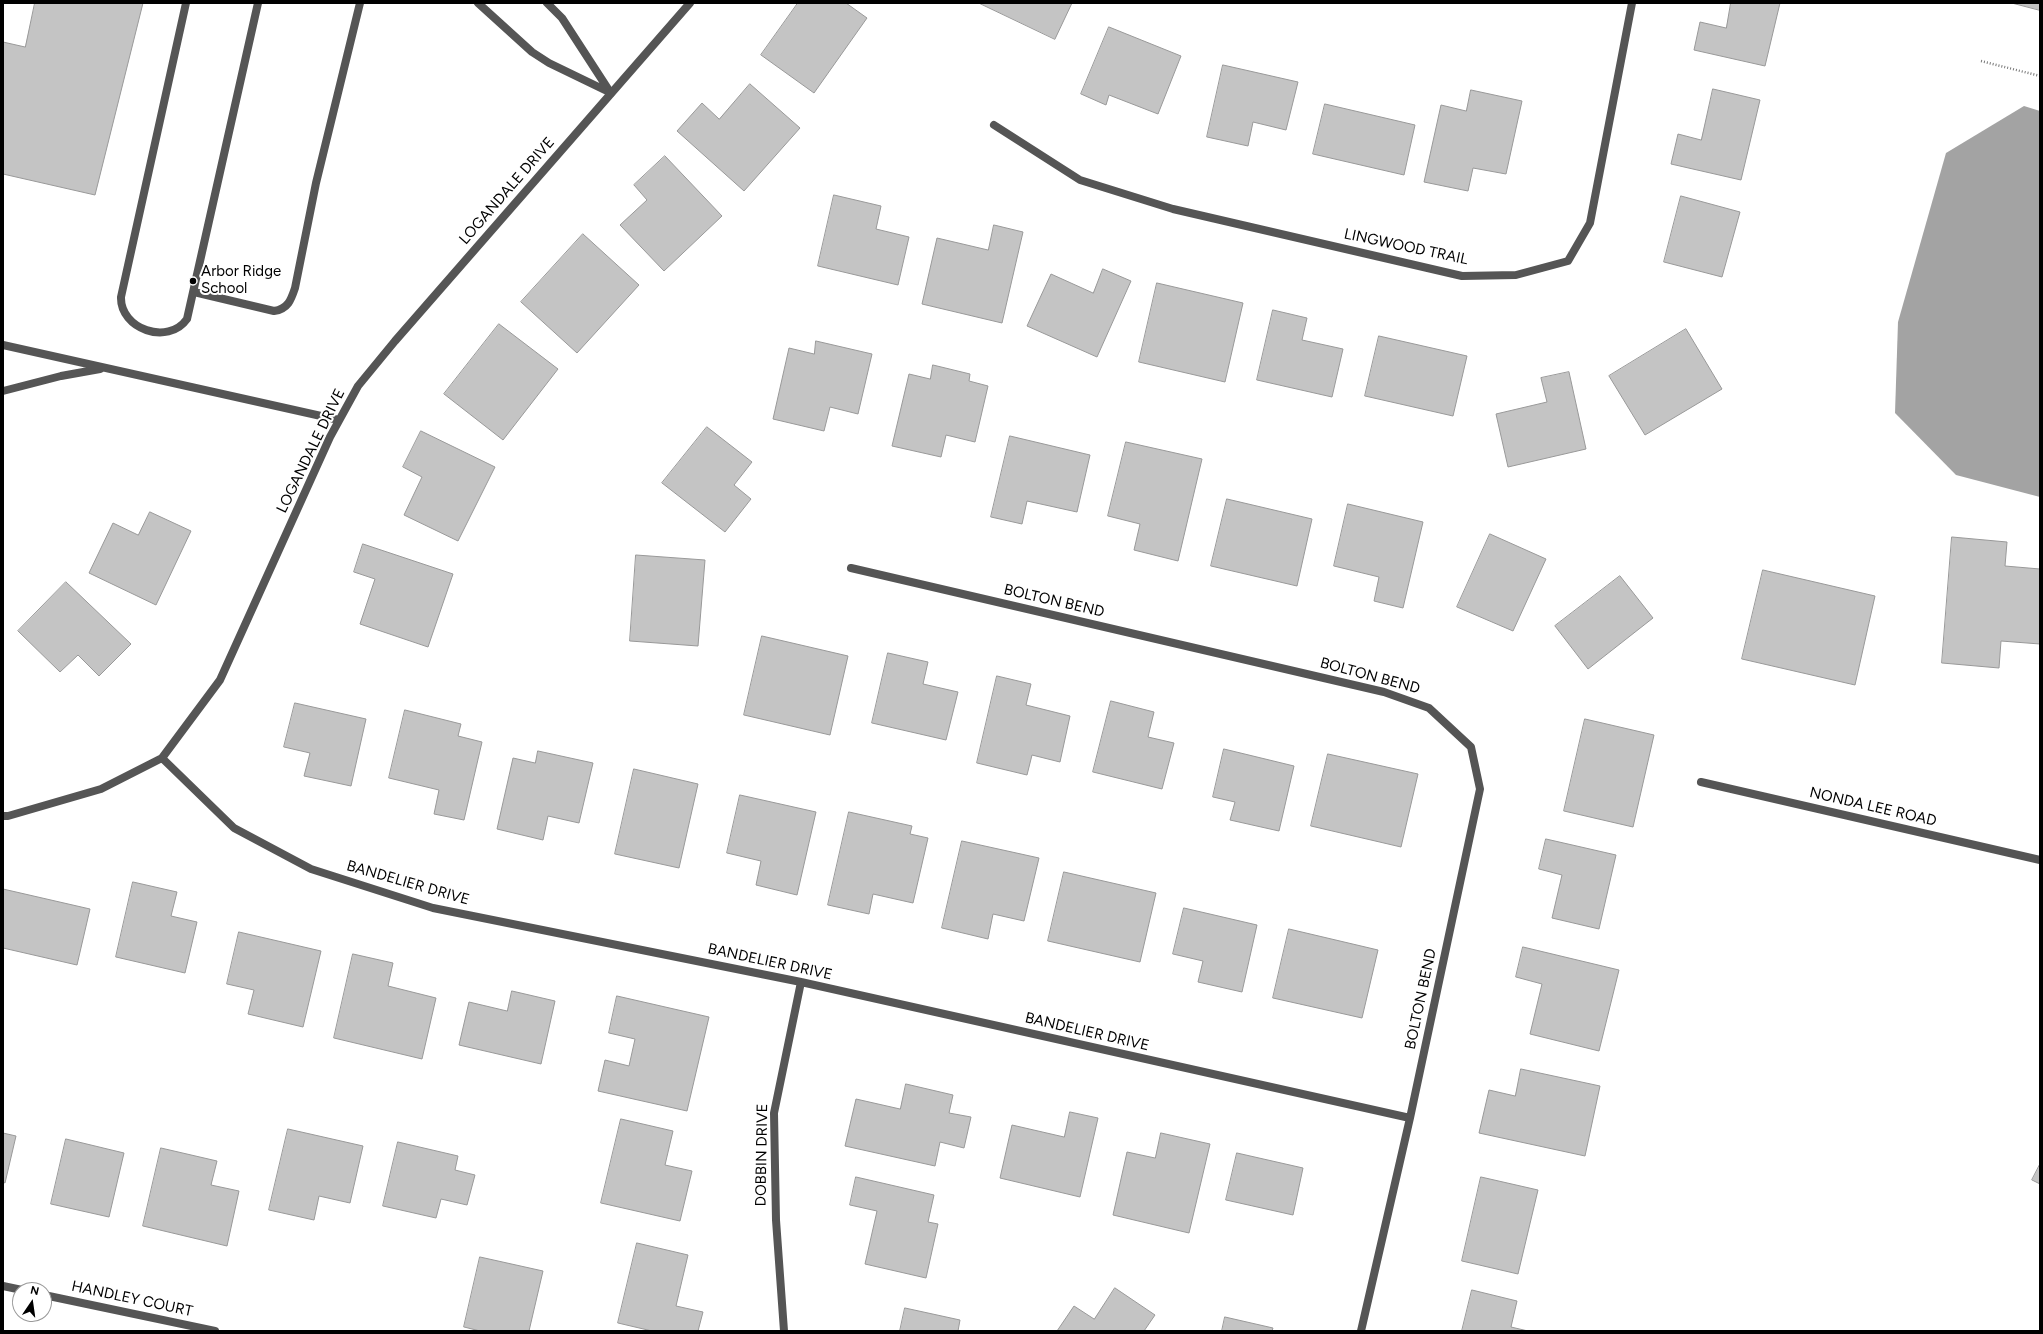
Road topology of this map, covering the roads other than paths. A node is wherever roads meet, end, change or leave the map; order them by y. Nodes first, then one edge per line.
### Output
1 (186, 3) edge
2 (258, 3) edge
3 (360, 3) edge
4 (363, 3) edge
5 (478, 3) edge
6 (547, 3) edge
7 (690, 3) edge
8 (1632, 3) edge
9 (357, 14) junction
10 (611, 93) junction
11 (994, 125) dead end
12 (194, 292) junction
13 (3, 345) edge
14 (107, 368) junction
15 (3, 391) edge
16 (339, 420) junction
17 (851, 568) dead end
18 (162, 758) junction
19 (1700, 782) dead end
20 (3, 816) edge
21 (2040, 860) edge
22 (801, 982) junction
23 (1410, 1118) junction
24 (52, 1297) edge
25 (215, 1331) edge
26 (784, 1331) edge
27 (1361, 1331) edge

1 - 12 street
2 - 12 street
3 - 9 street
4 - 9 street
5 - 10 street
6 - 10 street
7 - 10 street, LOGANDALE DRIVE
8 - 11 street, LINGWOOD TRAIL
9 - 12 street
10 - 16 street, LOGANDALE DRIVE
13 - 14 street
14 - 15 street
14 - 16 street
16 - 18 street, LOGANDALE DRIVE
17 - 23 street, BOLTON BEND
18 - 20 street, LOGANDALE DRIVE
18 - 22 street, BANDELIER DRIVE
19 - 21 street, NONDA LEE ROAD
22 - 23 street, BANDELIER DRIVE
22 - 26 street, DOBBIN DRIVE
23 - 27 street, BOLTON BEND
24 - 25 street, HANDLEY COURT

